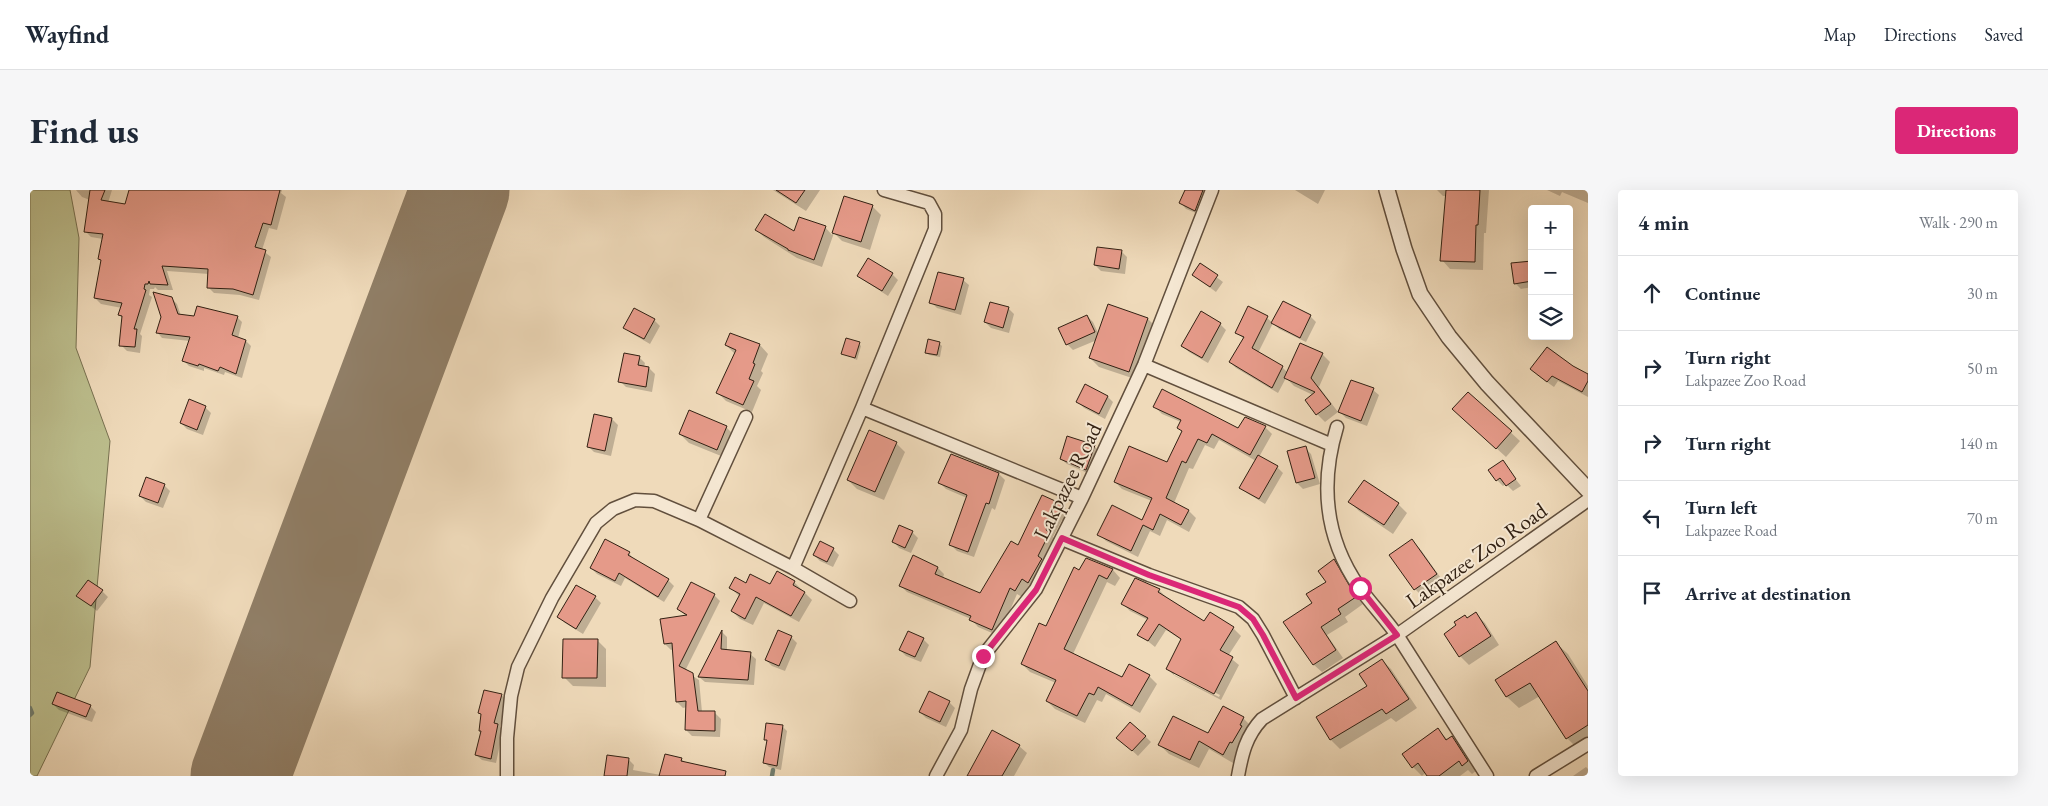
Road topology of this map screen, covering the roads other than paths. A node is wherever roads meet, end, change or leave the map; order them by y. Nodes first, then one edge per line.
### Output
1 (884, 190) edge
2 (1212, 190) edge
3 (1387, 190) edge
4 (1144, 365) junction
5 (862, 408) junction
6 (746, 417) dead end
7 (1337, 427) dead end
8 (1332, 445) junction
9 (1588, 490) edge
10 (1082, 498) junction
11 (1588, 500) edge
12 (699, 520) junction
13 (1062, 538) junction
14 (793, 568) junction
15 (850, 601) dead end
16 (1397, 635) junction
17 (1296, 698) junction
18 (1588, 744) edge
19 (507, 776) edge
20 (936, 776) edge
21 (1238, 776) edge
22 (1488, 776) edge
23 (1536, 776) edge

1 - 5 street
2 - 4 street, Lakpazee Road
3 - 9 street
4 - 8 street
4 - 10 street, Lakpazee Road
5 - 10 street
5 - 14 street
6 - 12 street
7 - 8 street
8 - 16 street
10 - 13 street, Lakpazee Road
11 - 16 street, Lakpazee Zoo Road
12 - 14 street
12 - 19 street
13 - 17 street
13 - 20 street, Lakpazee Road
14 - 15 street
16 - 17 street, Lakpazee Zoo Road
16 - 22 street
17 - 21 street, Lakpazee Zoo Road
18 - 23 street

